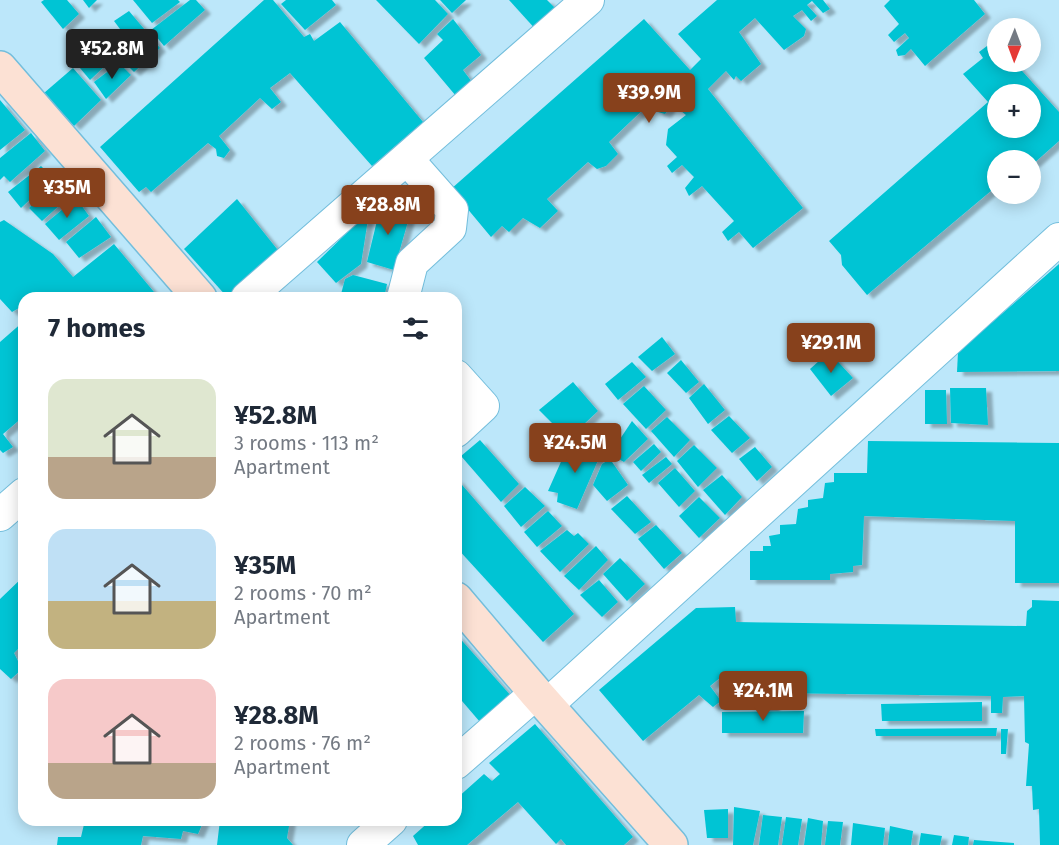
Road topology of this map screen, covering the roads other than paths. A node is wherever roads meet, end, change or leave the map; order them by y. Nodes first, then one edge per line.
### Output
1 (588, 0) edge
2 (0, 68) edge
3 (407, 159) junction
4 (1059, 239) edge
5 (195, 292) edge
6 (254, 292) edge
7 (405, 292) edge
8 (462, 383) edge
9 (462, 425) edge
10 (18, 499) edge
11 (0, 515) edge
12 (462, 606) edge
13 (542, 699) junction
14 (462, 759) edge
15 (384, 826) edge
16 (363, 845) edge
17 (671, 845) edge

1 - 3 street
2 - 5 street
3 - 6 street
3 - 7 street
4 - 13 street
8 - 9 street
10 - 11 street
12 - 13 street
13 - 14 street
13 - 17 street
15 - 16 street

